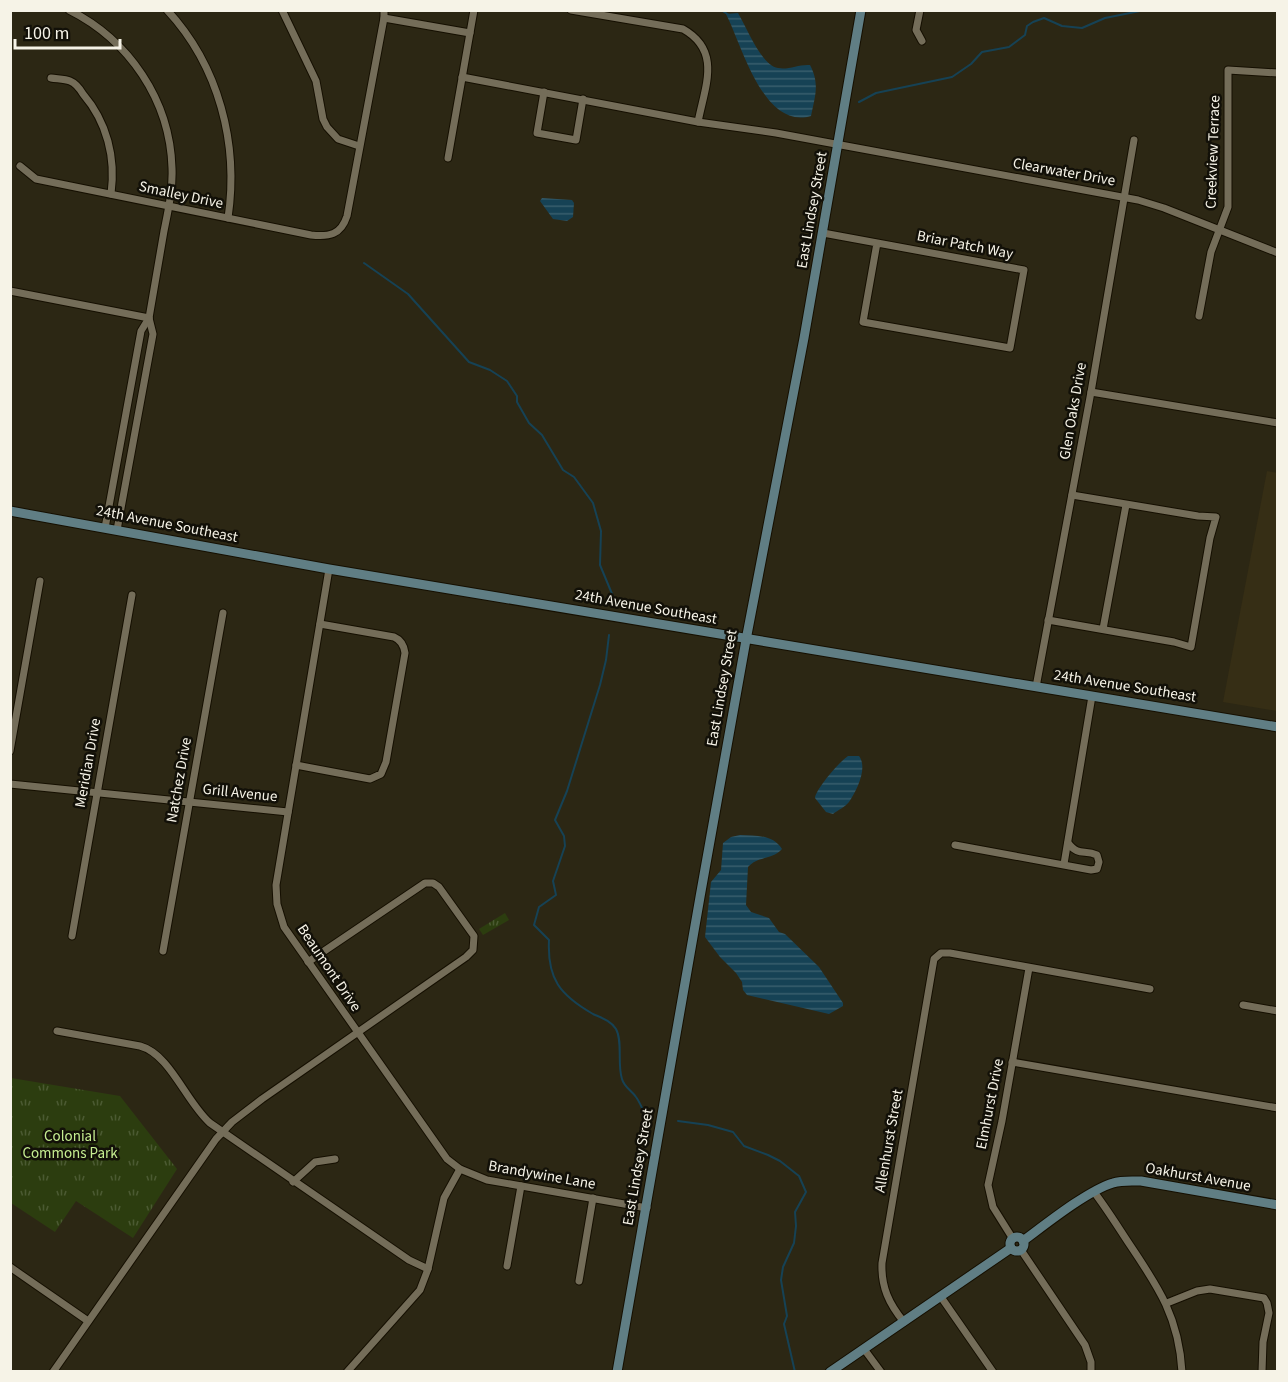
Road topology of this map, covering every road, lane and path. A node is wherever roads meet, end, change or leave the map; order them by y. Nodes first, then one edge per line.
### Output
1 (69, 10) edge
2 (282, 10) edge
3 (474, 10) edge
4 (571, 10) edge
5 (861, 10) edge
6 (920, 10) edge
7 (172, 12) edge
8 (78, 13) edge
9 (384, 14) edge
10 (471, 33) junction
11 (922, 41) dead end
12 (1278, 73) edge
13 (462, 77) junction
14 (51, 78) dead end
15 (544, 92) junction
16 (583, 99) junction
17 (698, 122) junction
18 (1134, 140) dead end
19 (839, 145) junction
20 (360, 147) junction
21 (448, 158) dead end
22 (20, 166) dead end
23 (111, 194) junction
24 (1124, 197) junction
25 (169, 207) junction
26 (228, 218) junction
27 (1219, 230) junction
28 (823, 232) junction
29 (877, 243) junction
30 (1278, 253) edge
31 (10, 291) edge
32 (1199, 316) dead end
33 (149, 318) junction
34 (1090, 392) junction
35 (1278, 423) edge
36 (1072, 495) junction
37 (1126, 504) junction
38 (10, 511) edge
39 (105, 528) junction
40 (117, 530) junction
41 (329, 569) junction
42 (40, 581) dead end
43 (132, 595) dead end
44 (223, 613) dead end
45 (1048, 620) junction
46 (320, 624) junction
47 (1103, 629) junction
48 (746, 640) junction
49 (1036, 687) junction
50 (1092, 696) junction
51 (1278, 727) edge
52 (10, 751) edge
53 (296, 765) junction
54 (10, 784) edge
55 (97, 792) junction
56 (189, 802) junction
57 (288, 812) junction
58 (1068, 843) junction
59 (955, 845) dead end
60 (1064, 864) junction
61 (72, 936) dead end
62 (163, 951) dead end
63 (308, 962) junction
64 (1029, 968) junction
65 (1149, 988) dead end
66 (1243, 1005) dead end
67 (1278, 1011) edge
68 (57, 1031) dead end
69 (357, 1034) junction
70 (1012, 1062) junction
71 (1278, 1108) edge
72 (222, 1132) junction
73 (335, 1159) dead end
74 (460, 1168) junction
75 (293, 1182) junction
76 (521, 1186) junction
77 (1094, 1192) junction
78 (593, 1198) junction
79 (1278, 1205) edge
80 (646, 1208) junction
81 (1017, 1244) junction
82 (507, 1266) dead end
83 (10, 1267) edge
84 (428, 1269) junction
85 (579, 1281) dead end
86 (941, 1297) junction
87 (1167, 1304) junction
88 (88, 1321) junction
89 (904, 1322) junction
90 (864, 1348) junction
91 (53, 1371) edge
92 (347, 1371) edge
93 (617, 1371) edge
94 (830, 1371) edge
95 (881, 1371) edge
96 (993, 1371) edge
97 (1091, 1371) edge
98 (1182, 1371) edge
99 (1262, 1371) edge

1 - 8 street
2 - 20 street
3 - 10 street
4 - 17 street
5 - 19 street, East Lindsey Street
6 - 11 street
7 - 26 street
8 - 25 street
9 - 10 street
9 - 20 street
10 - 13 street
12 - 27 street, Creekview Terrace
13 - 15 street, Clearwater Drive
13 - 21 street
14 - 23 street
15 - 16 street, Clearwater Drive
15 - 16 street
16 - 17 street, Clearwater Drive
17 - 19 street, Clearwater Drive
18 - 24 street, Glen Oaks Drive
19 - 24 street, Clearwater Drive
19 - 28 street, East Lindsey Street
20 - 26 street, Smalley Drive
22 - 23 street, Smalley Drive
23 - 25 street, Smalley Drive
24 - 27 street, Clearwater Drive
24 - 34 street, Glen Oaks Drive
25 - 26 street, Smalley Drive
25 - 33 street
27 - 30 street, Clearwater Drive
27 - 32 street, Creekview Terrace
28 - 29 street, Briar Patch Way
28 - 48 street, East Lindsey Street
29 - 29 street, Briar Patch Way
31 - 33 street
33 - 39 street
33 - 40 street
34 - 35 street
34 - 36 street, Glen Oaks Drive
36 - 37 street
36 - 45 street, Glen Oaks Drive
37 - 47 street
37 - 47 street
38 - 39 street, 24th Avenue Southeast
39 - 40 street, 24th Avenue Southeast
40 - 41 street, 24th Avenue Southeast
41 - 46 street, Beaumont Drive
41 - 48 street, 24th Avenue Southeast
42 - 52 street
43 - 55 street, Meridian Drive
44 - 56 street, Natchez Drive
45 - 47 street
45 - 49 street, Glen Oaks Drive
46 - 53 street, Beaumont Drive
46 - 53 street
48 - 49 street, 24th Avenue Southeast
48 - 80 street, East Lindsey Street
49 - 50 street, 24th Avenue Southeast
50 - 51 street, 24th Avenue Southeast
50 - 58 street
53 - 57 street, Beaumont Drive
54 - 55 street, Grill Avenue
55 - 56 street, Grill Avenue
55 - 61 street, Meridian Drive
56 - 57 street, Grill Avenue
56 - 62 street, Natchez Drive
57 - 63 street, Beaumont Drive
58 - 60 street
58 - 60 street
59 - 60 street
63 - 69 street, Beaumont Drive
63 - 69 street
64 - 65 street
64 - 70 street, Elmhurst Drive
64 - 89 street, Allenhurst Street
66 - 67 street
68 - 72 street
69 - 72 street, Beaumont Drive
69 - 74 street, Brandywine Lane
70 - 71 street
70 - 81 street, Elmhurst Drive
72 - 75 street
72 - 88 street, Beaumont Drive
73 - 75 street
74 - 76 street, Brandywine Lane
74 - 84 street
75 - 84 street
76 - 78 street, Brandywine Lane
76 - 82 street
77 - 79 street, Oakhurst Avenue
77 - 81 street, Oakhurst Avenue
77 - 87 street
78 - 80 street, Brandywine Lane
78 - 85 street
80 - 93 street, East Lindsey Street
81 - 86 street, Oakhurst Avenue
81 - 97 street, Elmhurst Drive
83 - 88 street
84 - 92 street
86 - 89 street, Oakhurst Avenue
86 - 96 street
87 - 98 street
87 - 99 street
88 - 91 street, Beaumont Drive
89 - 90 street, Oakhurst Avenue
90 - 94 street, Oakhurst Avenue
90 - 95 street

